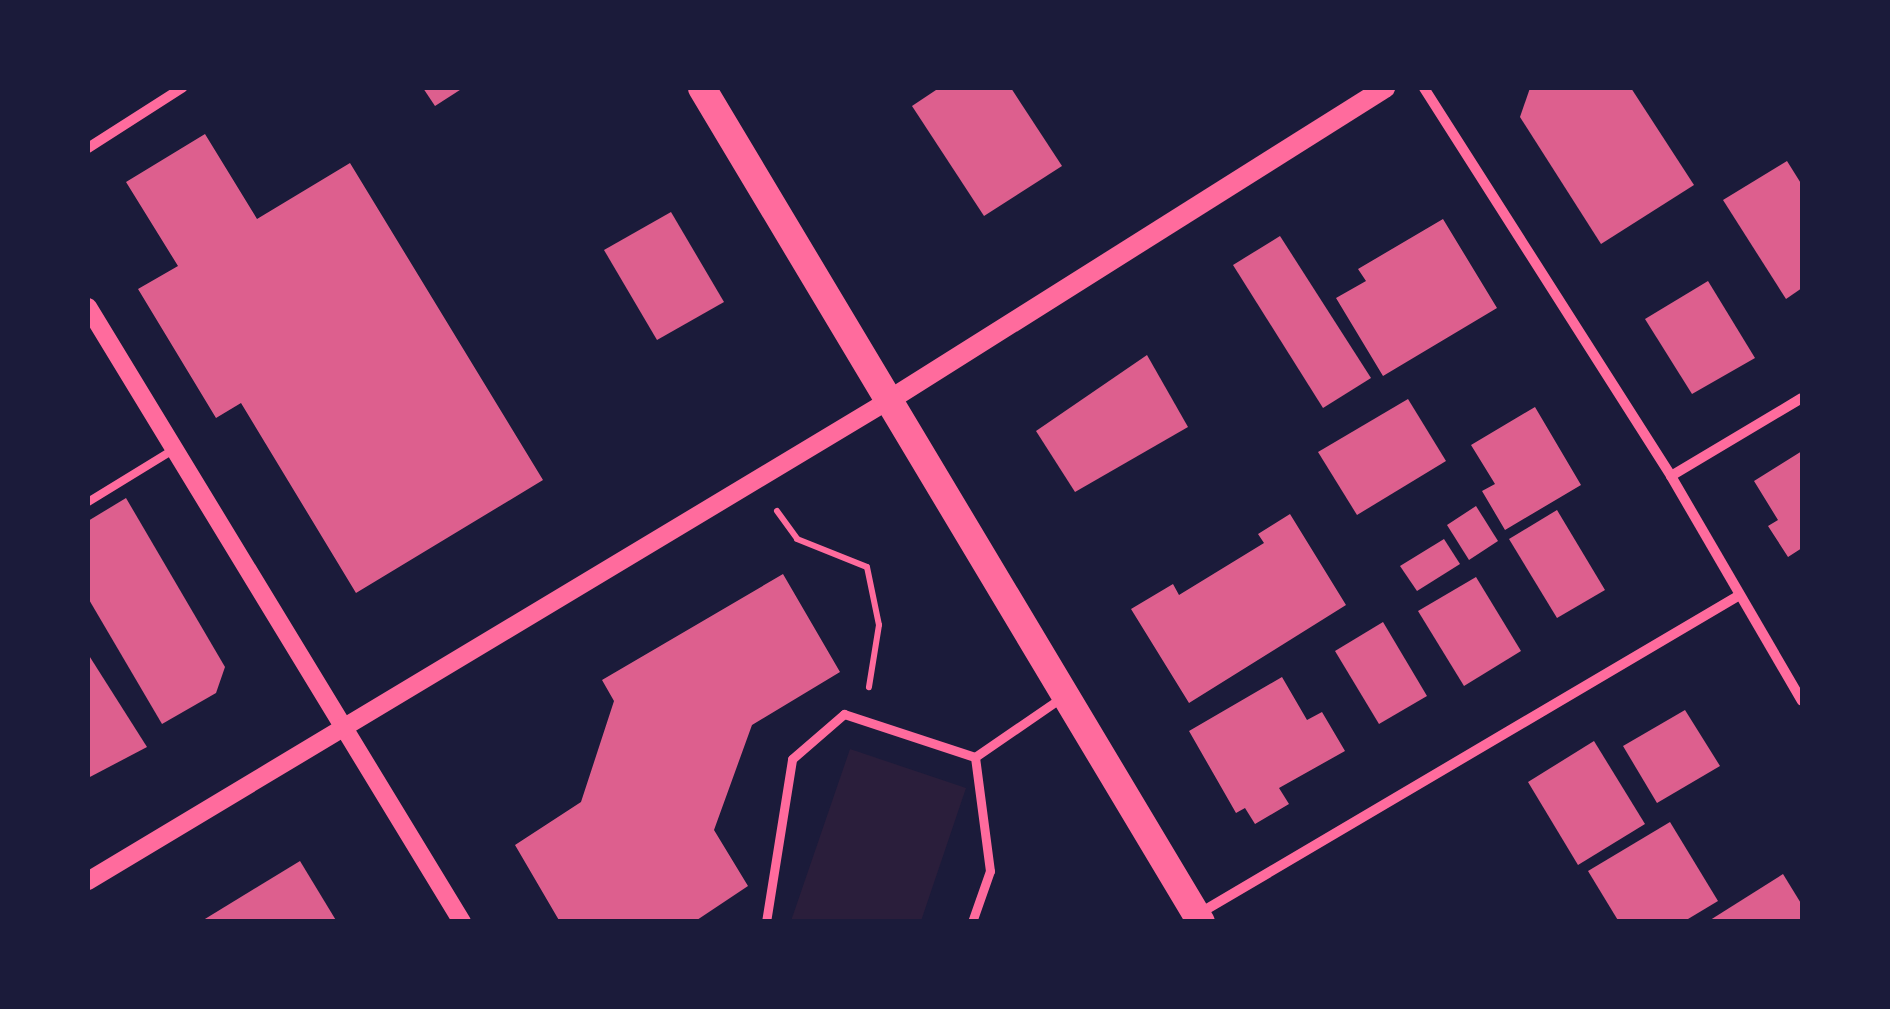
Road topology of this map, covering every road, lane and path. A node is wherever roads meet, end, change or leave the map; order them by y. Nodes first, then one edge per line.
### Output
1 (182, 88) edge
2 (702, 88) edge
3 (1385, 88) edge
4 (1424, 88) edge
5 (88, 148) edge
6 (88, 307) edge
7 (1802, 398) edge
8 (891, 399) junction
9 (174, 450) junction
10 (1671, 476) junction
11 (756, 482) junction
12 (88, 502) edge
13 (1738, 596) junction
14 (1067, 694) junction
15 (1802, 701) edge
16 (844, 714) junction
17 (342, 728) junction
18 (976, 756) junction
19 (88, 881) edge
20 (1199, 918) edge
21 (462, 922) edge
22 (766, 922) edge
23 (972, 922) edge

1 - 5 street
2 - 8 highway
3 - 8 main road
4 - 10 street
6 - 9 street
7 - 10 street
8 - 11 street
8 - 14 highway
9 - 12 lane
9 - 17 street
10 - 13 street
11 - 16 path
11 - 17 street
13 - 15 street
13 - 20 street
14 - 18 street
14 - 20 highway
16 - 18 street
16 - 22 street
17 - 19 street
17 - 21 street
18 - 23 street

